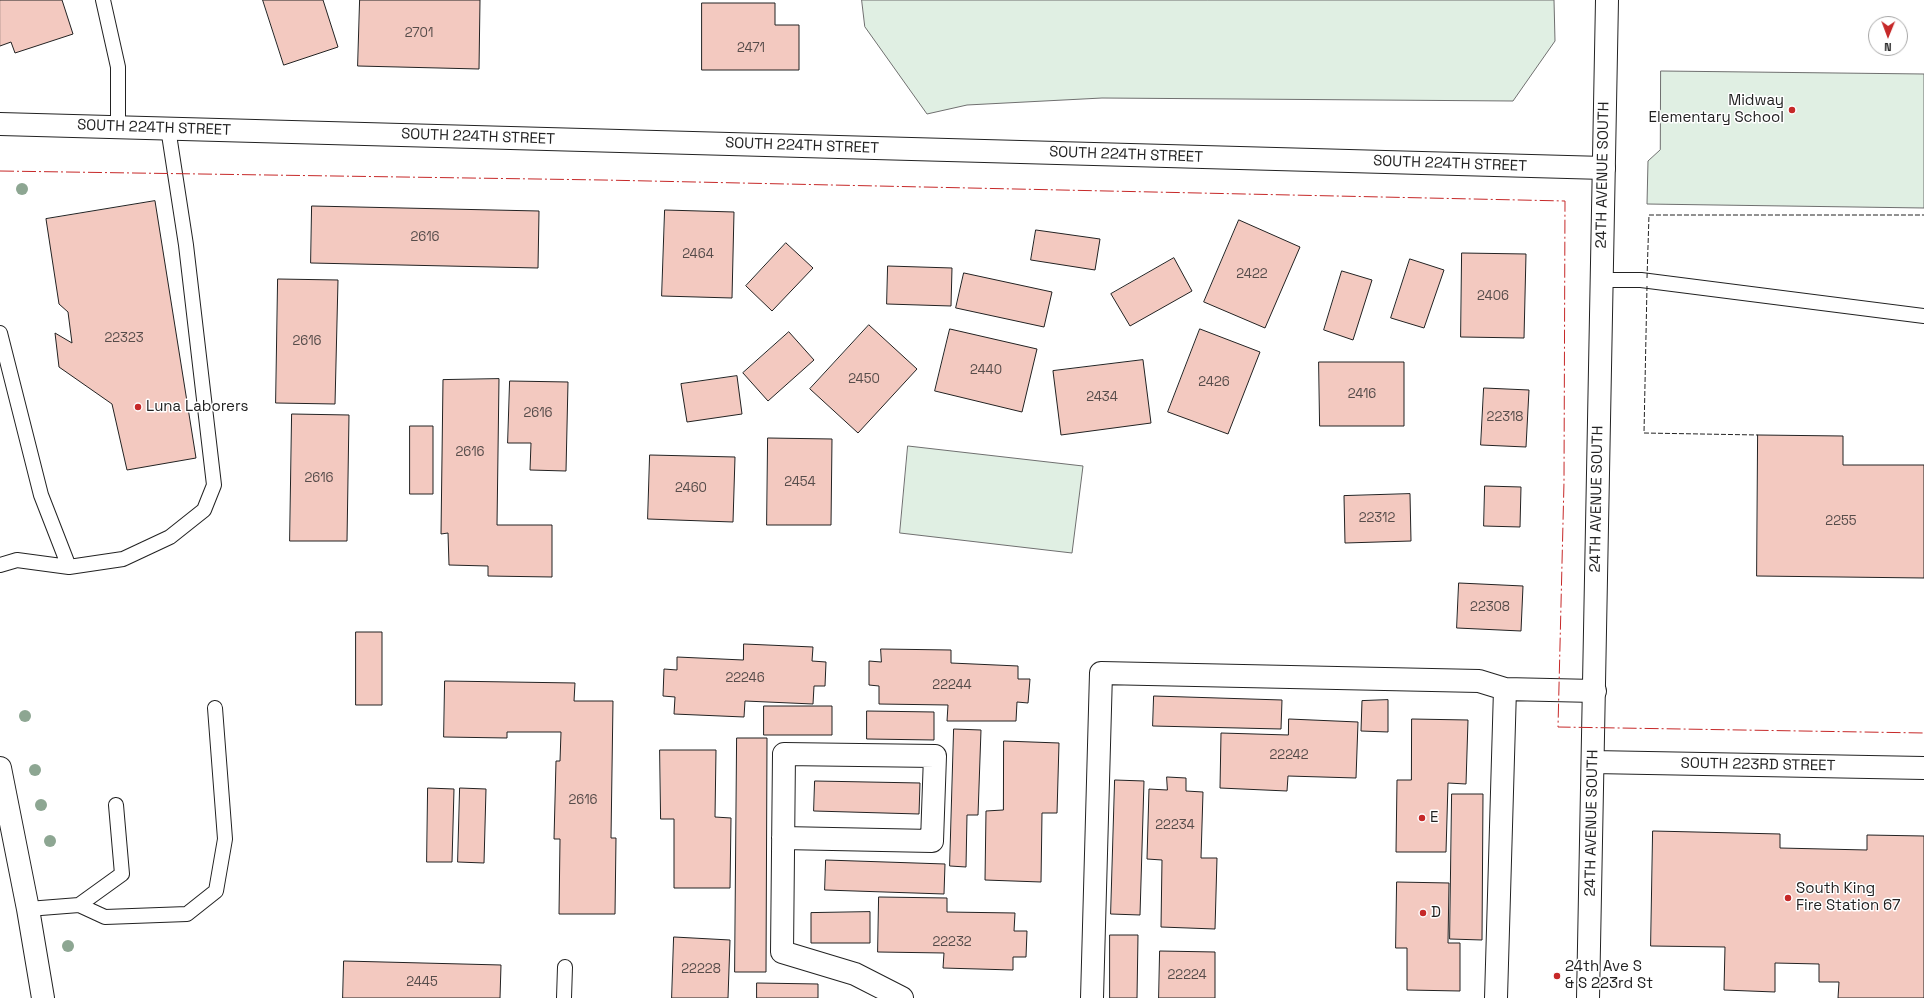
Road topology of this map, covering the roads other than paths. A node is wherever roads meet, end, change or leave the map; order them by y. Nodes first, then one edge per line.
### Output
1 (103, 0) edge
2 (1607, 0) edge
3 (0, 124) edge
4 (118, 127) junction
5 (168, 128) junction
6 (1604, 168) junction
7 (1601, 280) junction
8 (1924, 316) edge
9 (0, 333) edge
10 (0, 565) edge
11 (69, 567) junction
12 (1505, 689) junction
13 (1595, 691) junction
14 (215, 708) dead end
15 (1593, 762) junction
16 (0, 768) edge
17 (1924, 768) edge
18 (116, 805) dead end
19 (783, 838) junction
20 (79, 904) junction
21 (28, 909) junction
22 (565, 967) dead end
23 (43, 998) edge
24 (564, 998) edge
25 (902, 998) edge
26 (1092, 998) edge
27 (1496, 998) edge
28 (1588, 998) edge

1 - 4 lane
2 - 6 street, 24TH AVENUE SOUTH
3 - 4 street, SOUTH 224TH STREET
4 - 5 street, SOUTH 224TH STREET
5 - 6 street, SOUTH 224TH STREET
5 - 11 lane
6 - 7 street, 24TH AVENUE SOUTH
7 - 8 lane
7 - 13 street, 24TH AVENUE SOUTH
9 - 11 lane
10 - 11 lane
12 - 13 street
12 - 26 street
12 - 27 street
13 - 15 street, 24TH AVENUE SOUTH
14 - 20 lane
15 - 17 street, SOUTH 223RD STREET
15 - 28 street, 24TH AVENUE SOUTH
16 - 21 street
18 - 20 lane
19 - 19 street
19 - 25 street
20 - 21 lane
21 - 23 street
22 - 24 lane

